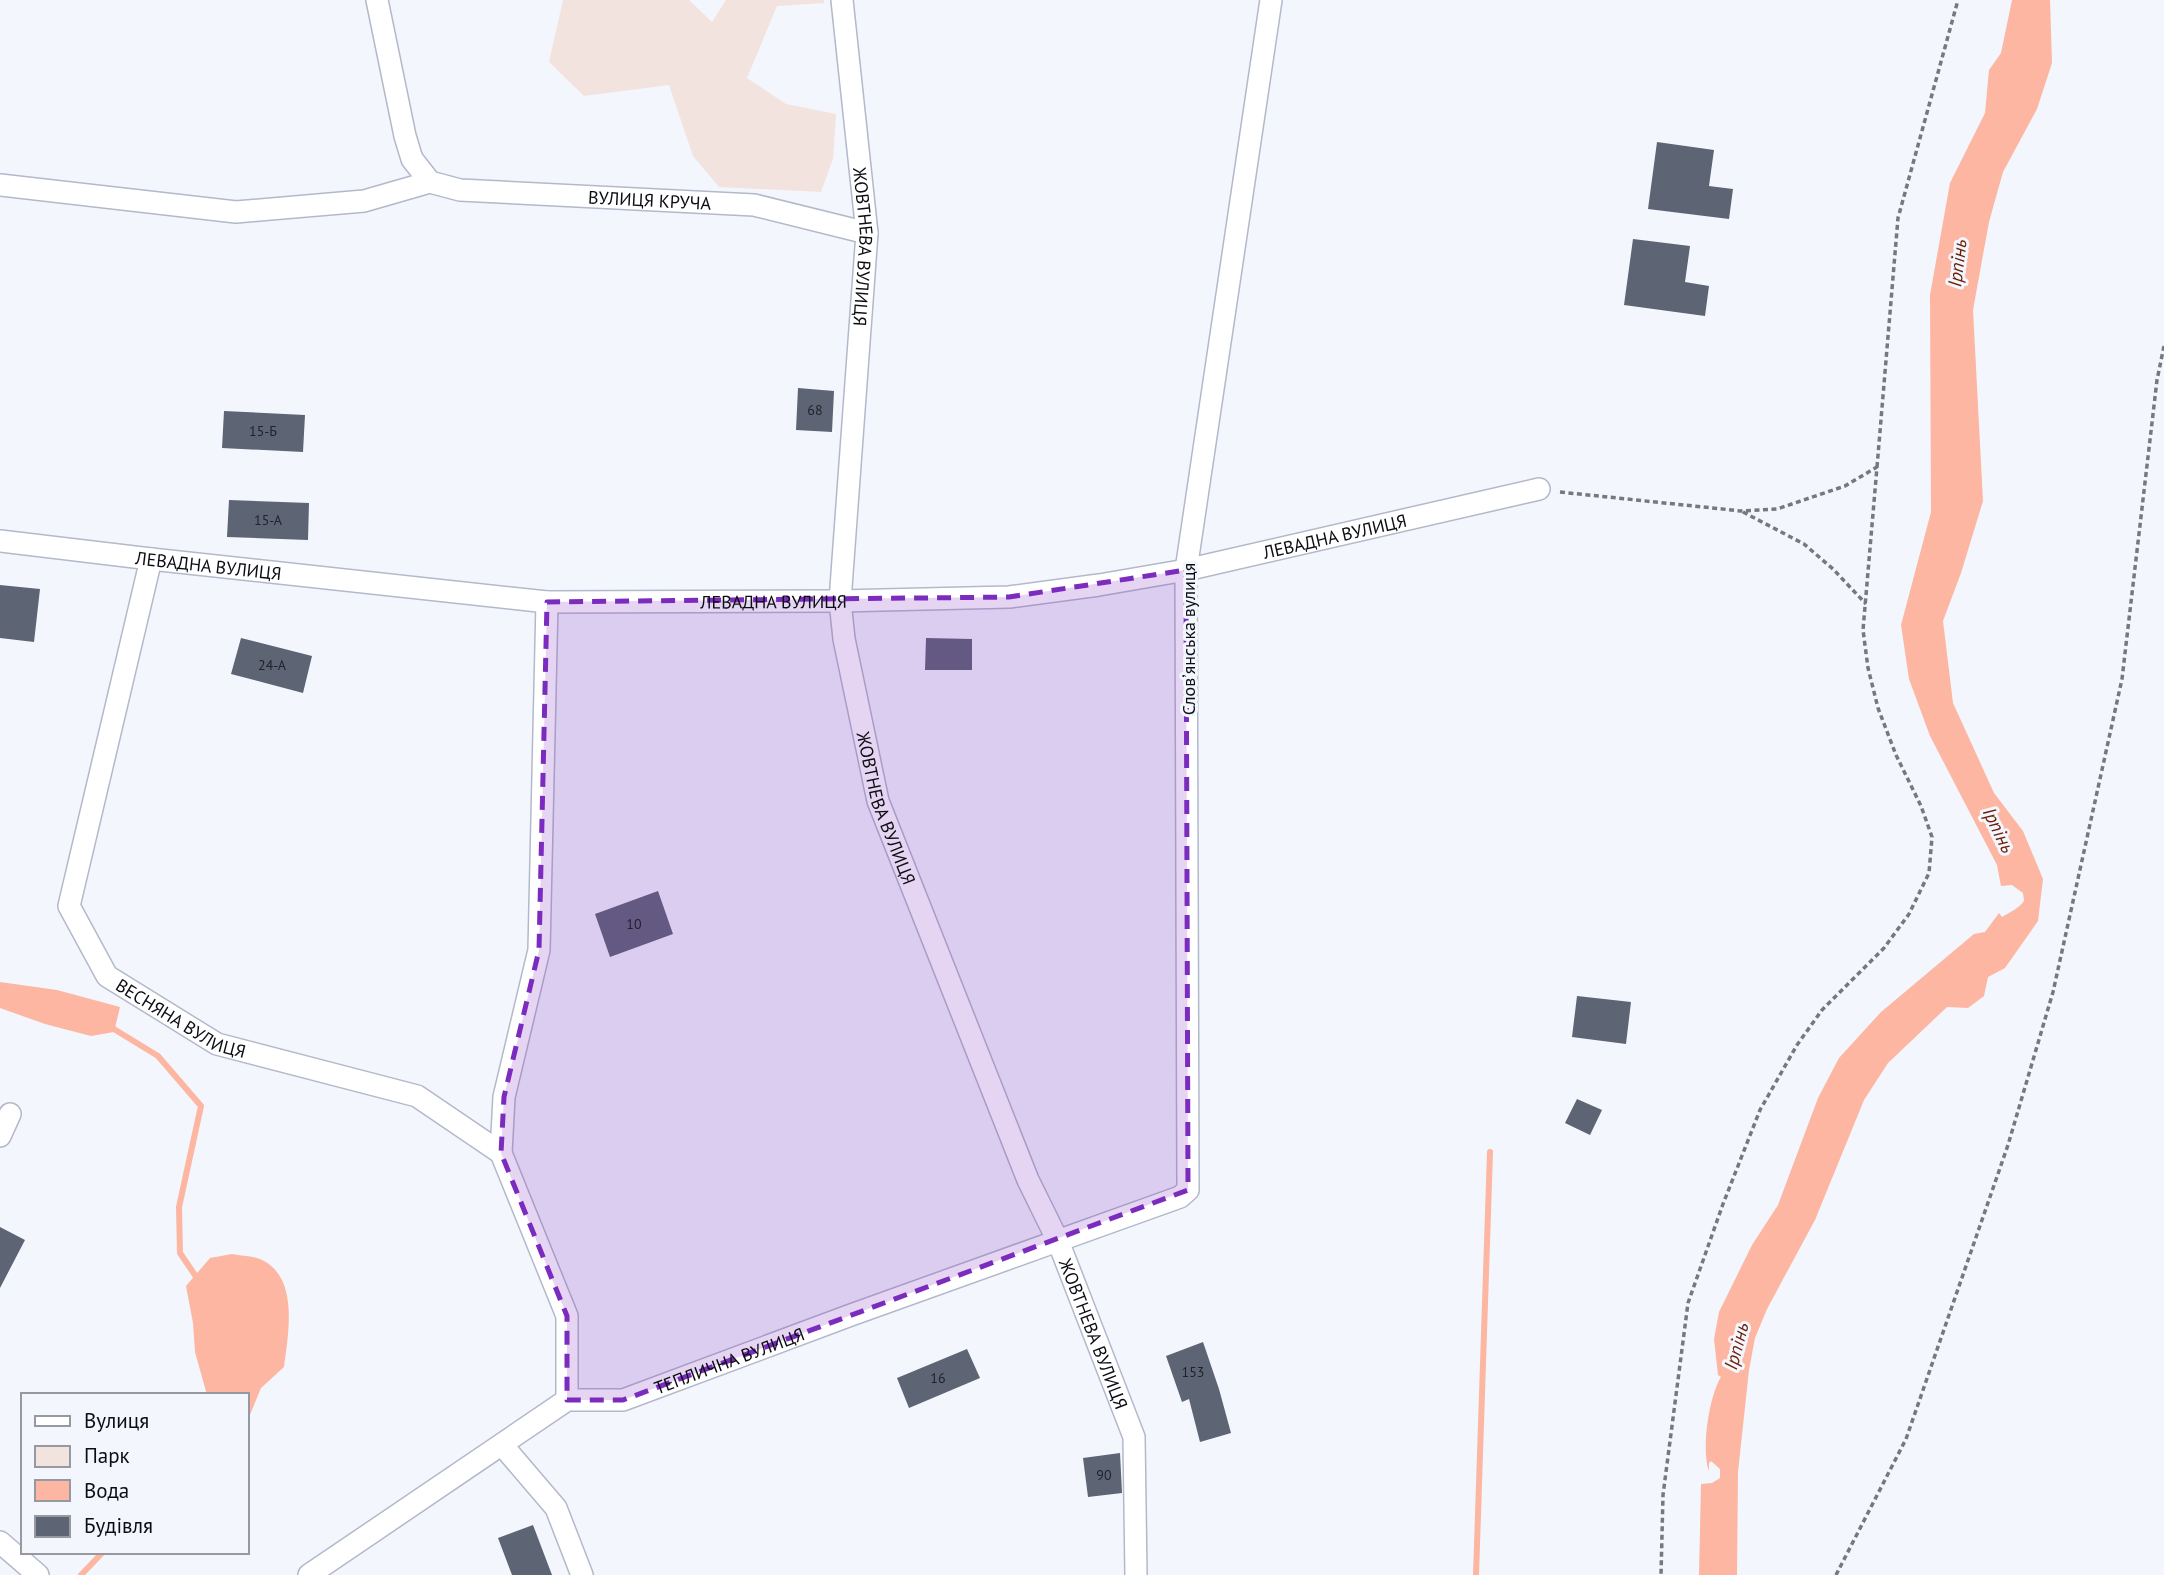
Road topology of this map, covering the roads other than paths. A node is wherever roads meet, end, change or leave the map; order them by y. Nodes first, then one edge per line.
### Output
1 (377, 0) edge
2 (842, 0) edge
3 (1271, 0) edge
4 (430, 182) junction
5 (0, 185) edge
6 (867, 233) junction
7 (1539, 489) road end
8 (0, 541) edge
9 (151, 559) junction
10 (1186, 570) junction
11 (841, 601) junction
12 (547, 602) junction
13 (10, 1114) dead end
14 (0, 1136) edge
15 (501, 1153) junction
16 (1180, 1197) joint
17 (1058, 1241) junction
18 (567, 1400) junction
19 (503, 1446) junction
20 (0, 1542) edge
21 (38, 1575) edge
22 (309, 1575) edge
23 (582, 1575) edge
24 (1136, 1575) edge

1 - 4 street
2 - 6 street, ЖОВТНЕВА ВУЛИЦЯ
3 - 10 street, Словʼянська вулиця
4 - 5 street, ВУЛИЦЯ КРУЧА
4 - 6 street, ВУЛИЦЯ КРУЧА
6 - 11 street, ЖОВТНЕВА ВУЛИЦЯ
7 - 10 street, ЛЕВАДНА ВУЛИЦЯ
8 - 9 street, ЛЕВАДНА ВУЛИЦЯ
9 - 12 street, ЛЕВАДНА ВУЛИЦЯ
9 - 15 street, ВЕСНЯНА ВУЛИЦЯ
10 - 11 street, ЛЕВАДНА ВУЛИЦЯ
10 - 16 street, Словʼянська вулиця
11 - 12 street, ЛЕВАДНА ВУЛИЦЯ
11 - 17 street, ЖОВТНЕВА ВУЛИЦЯ
12 - 15 street
13 - 14 street
15 - 18 street
16 - 17 street, ТЕПЛИЧНА ВУЛИЦЯ
17 - 18 street, ТЕПЛИЧНА ВУЛИЦЯ
17 - 24 street, ЖОВТНЕВА ВУЛИЦЯ
18 - 19 street
19 - 22 street
19 - 23 street
20 - 21 street

